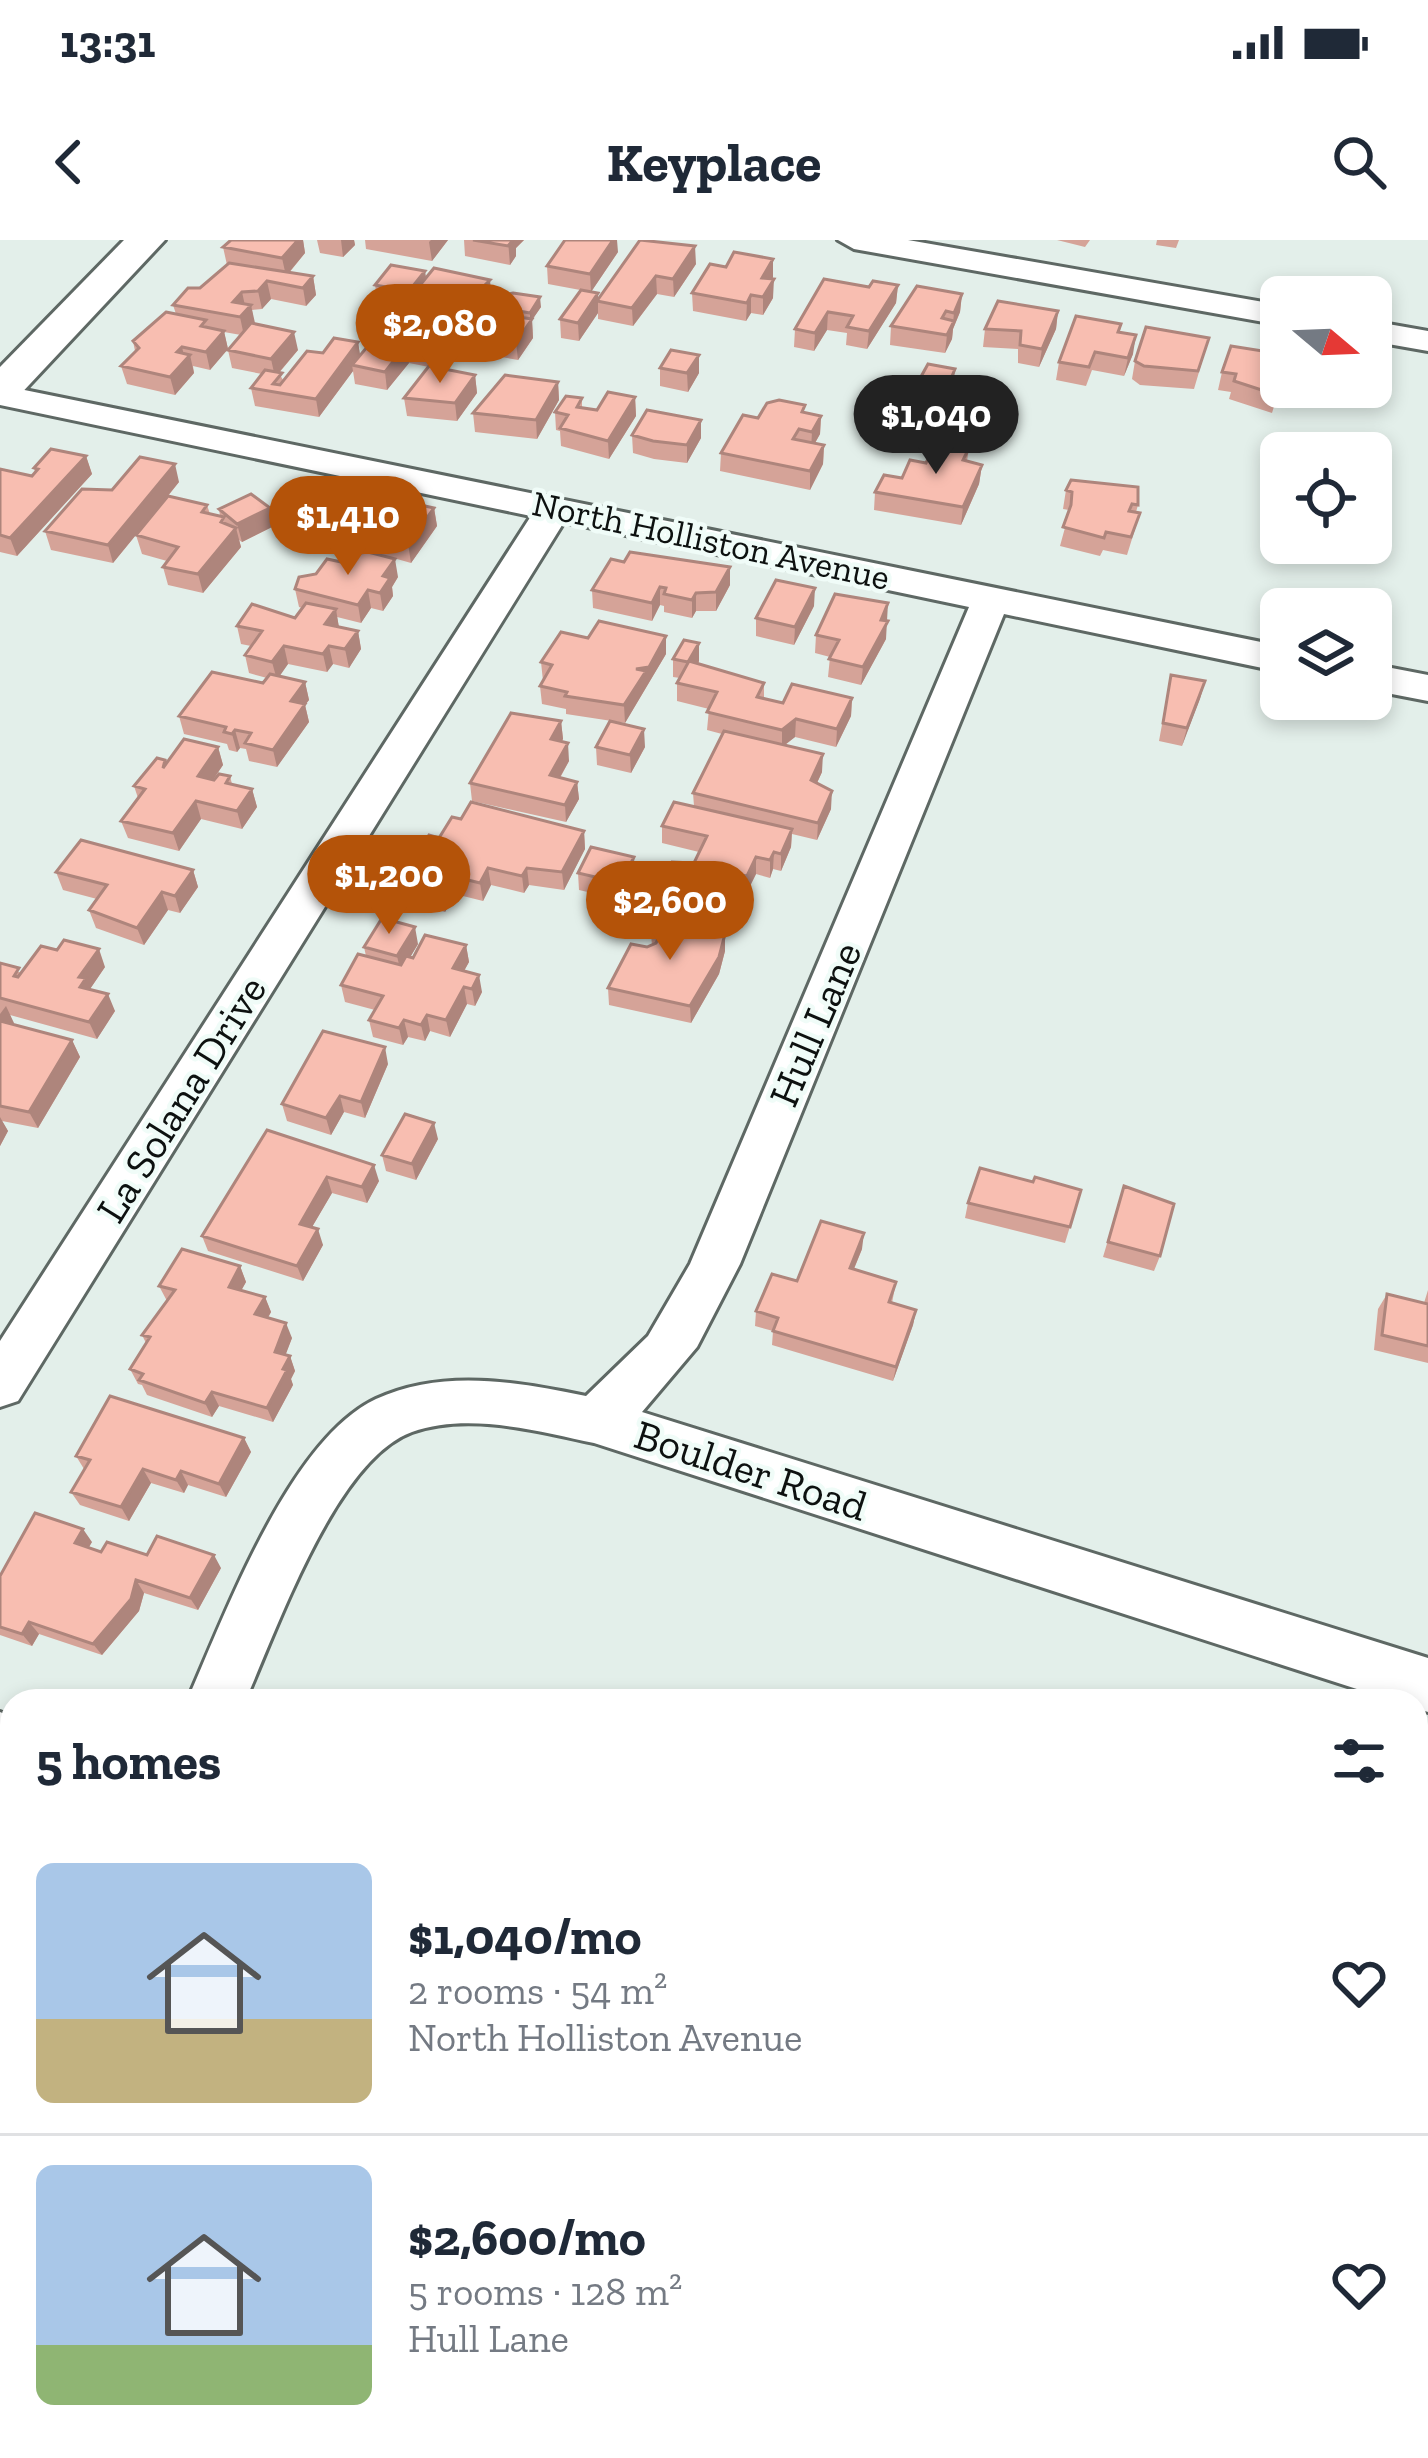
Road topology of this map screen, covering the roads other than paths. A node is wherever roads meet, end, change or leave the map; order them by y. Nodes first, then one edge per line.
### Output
1 (146, 240) edge
2 (854, 240) edge
3 (1260, 311) edge
4 (1392, 335) edge
5 (1428, 341) edge
6 (0, 393) edge
7 (555, 507) junction
8 (992, 598) junction
9 (1260, 654) edge
10 (1392, 680) edge
11 (1428, 688) edge
12 (0, 1385) edge
13 (594, 1420) junction
14 (1428, 1685) edge
15 (222, 1689) edge

1 - 6 street
2 - 3 street
4 - 5 street
6 - 7 street, North Holliston Avenue
7 - 8 street, North Holliston Avenue
7 - 12 street, La Solana Drive
8 - 9 street, North Holliston Avenue
8 - 13 street, Hull Lane
10 - 11 street
13 - 14 street, Boulder Road
13 - 15 street, Boulder Road

